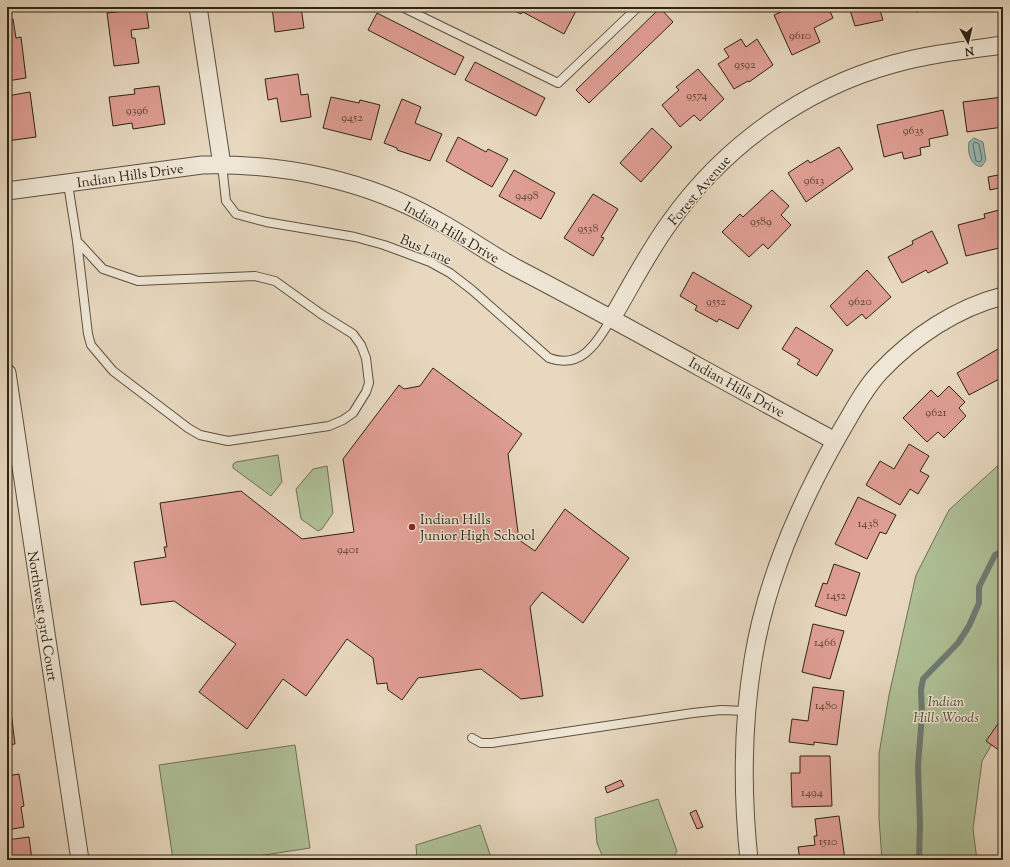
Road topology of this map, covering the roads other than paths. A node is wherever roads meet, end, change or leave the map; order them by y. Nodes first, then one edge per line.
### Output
1 (198, 7) edge
2 (402, 7) edge
3 (638, 7) edge
4 (1003, 45) edge
5 (222, 164) junction
6 (68, 184) junction
7 (7, 191) edge
8 (77, 241) junction
9 (1003, 296) edge
10 (612, 318) junction
11 (7, 373) edge
12 (835, 441) junction
13 (746, 711) junction
14 (472, 738) dead end
15 (80, 860) edge
16 (749, 860) edge

1 - 5 street
2 - 3 lane
4 - 10 street, Forest Avenue
5 - 6 street, Indian Hills Drive
5 - 10 street, Indian Hills Drive
5 - 10 lane, Bus Lane
6 - 7 street, Indian Hills Drive
6 - 8 lane
8 - 8 lane
9 - 12 street
10 - 12 street, Indian Hills Drive
11 - 15 street, Northwest 93rd Court
12 - 13 street
13 - 14 lane
13 - 16 street

